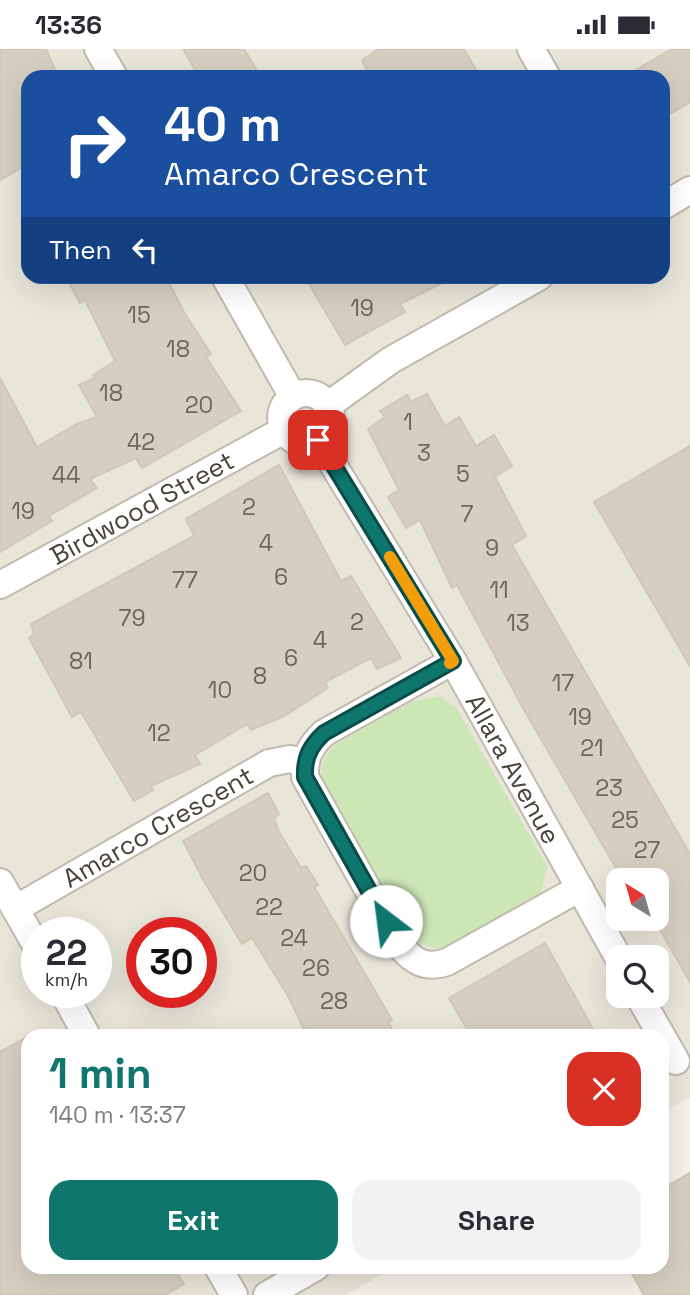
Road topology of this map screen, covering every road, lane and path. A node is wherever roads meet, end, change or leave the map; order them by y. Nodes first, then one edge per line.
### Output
1 (98, 49) edge
2 (531, 49) edge
3 (110, 70) edge
4 (543, 70) edge
5 (690, 190) edge
6 (670, 202) edge
7 (229, 284) edge
8 (527, 284) edge
9 (293, 397) junction
10 (327, 406) junction
11 (284, 430) junction
12 (318, 440) junction
13 (0, 585) edge
14 (453, 661) junction
15 (304, 762) junction
16 (0, 882) edge
17 (580, 888) junction
18 (15, 908) junction
19 (21, 919) edge
20 (611, 945) edge
21 (72, 1008) edge
22 (646, 1008) edge
23 (83, 1029) edge
24 (658, 1029) edge
25 (222, 1274) edge
26 (304, 1274) edge
27 (234, 1295) edge
28 (267, 1295) edge

1 - 3 street
2 - 4 street
5 - 6 street
7 - 9 street
8 - 10 street
9 - 10 street
9 - 11 street
10 - 12 street
11 - 12 street
11 - 13 street, Birdwood Street
12 - 14 street, Allara Avenue
14 - 15 street
14 - 17 street, Allara Avenue
15 - 17 street
15 - 18 street, Amarco Crescent
16 - 18 street
17 - 20 street, Allara Avenue
18 - 19 street
21 - 23 street
22 - 24 street
25 - 27 street
26 - 28 street

